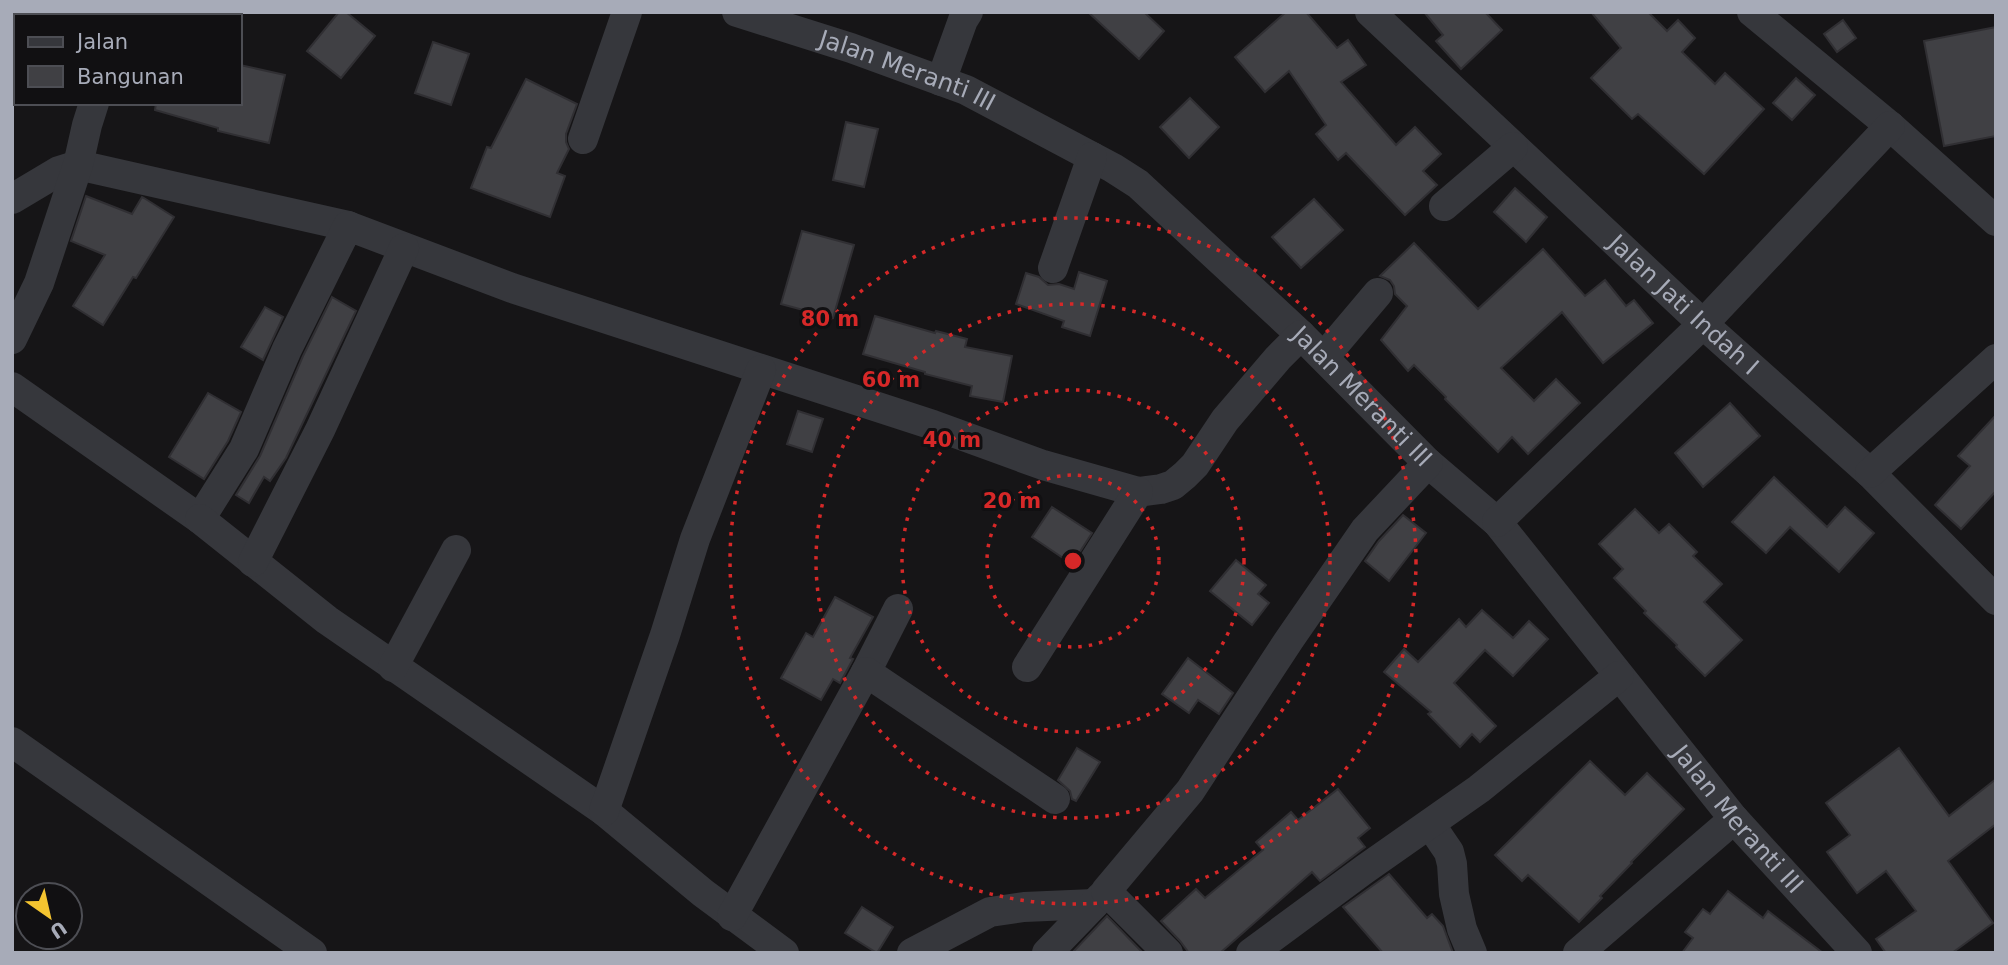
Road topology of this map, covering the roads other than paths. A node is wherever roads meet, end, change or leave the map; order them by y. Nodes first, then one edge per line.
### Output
1 (627, 12) edge
2 (737, 12) edge
3 (968, 12) edge
4 (1370, 12) edge
5 (1752, 12) edge
6 (942, 81) junction
7 (93, 105) edge
8 (1890, 127) junction
9 (583, 139) dead end
10 (1513, 147) junction
11 (1092, 157) junction
12 (78, 165) junction
13 (12, 199) edge
14 (1444, 206) dead end
15 (1996, 221) edge
16 (348, 226) junction
17 (404, 248) junction
18 (1053, 268) dead end
19 (1378, 293) dead end
20 (1703, 324) junction
21 (1301, 335) junction
22 (12, 340) edge
23 (1324, 357) junction
24 (1996, 359) edge
25 (761, 370) junction
26 (12, 387) edge
27 (1428, 463) junction
28 (1870, 473) junction
29 (1138, 492) junction
30 (200, 519) junction
31 (1497, 522) junction
32 (456, 550) dead end
33 (254, 562) junction
34 (1996, 600) edge
35 (898, 609) dead end
36 (393, 667) junction
37 (1027, 667) dead end
38 (866, 671) junction
39 (1619, 676) junction
40 (12, 742) edge
41 (1055, 799) dead end
42 (604, 811) junction
43 (1734, 819) junction
44 (1430, 824) junction
45 (1100, 898) junction
46 (732, 916) junction
47 (1159, 950) edge
48 (312, 953) edge
49 (784, 953) edge
50 (912, 953) edge
51 (1047, 953) edge
52 (1251, 953) edge
53 (1472, 953) edge
54 (1578, 953) edge
55 (1857, 953) edge

1 - 9 street
2 - 6 street, Jalan Meranti III
3 - 6 street
4 - 10 street, Jalan Jati Indah I
5 - 8 street
6 - 11 street, Jalan Meranti III
7 - 12 street
8 - 15 street
8 - 20 street
10 - 14 street
10 - 20 street, Jalan Jati Indah I
11 - 18 street
11 - 21 street, Jalan Meranti III
12 - 13 street
12 - 16 street
12 - 22 street
16 - 17 street
16 - 30 street
17 - 25 street
17 - 33 street
19 - 23 street
20 - 28 street, Jalan Jati Indah I
20 - 31 street
21 - 23 street, Jalan Meranti III
21 - 29 street
23 - 27 street, Jalan Meranti III
24 - 28 street
25 - 29 street
25 - 42 street
26 - 30 street
27 - 31 street, Jalan Meranti III
27 - 45 street
28 - 34 street, Jalan Jati Indah I
29 - 37 street
30 - 33 street
31 - 39 street, Jalan Meranti III
32 - 36 street
33 - 36 street
35 - 38 street
36 - 42 street
38 - 41 street
38 - 46 street
39 - 43 street, Jalan Meranti III
39 - 44 street
40 - 48 street
42 - 46 street
43 - 54 street
43 - 55 street, Jalan Meranti III
44 - 52 street
44 - 53 street
45 - 47 street
45 - 50 street
45 - 51 street
46 - 49 street

